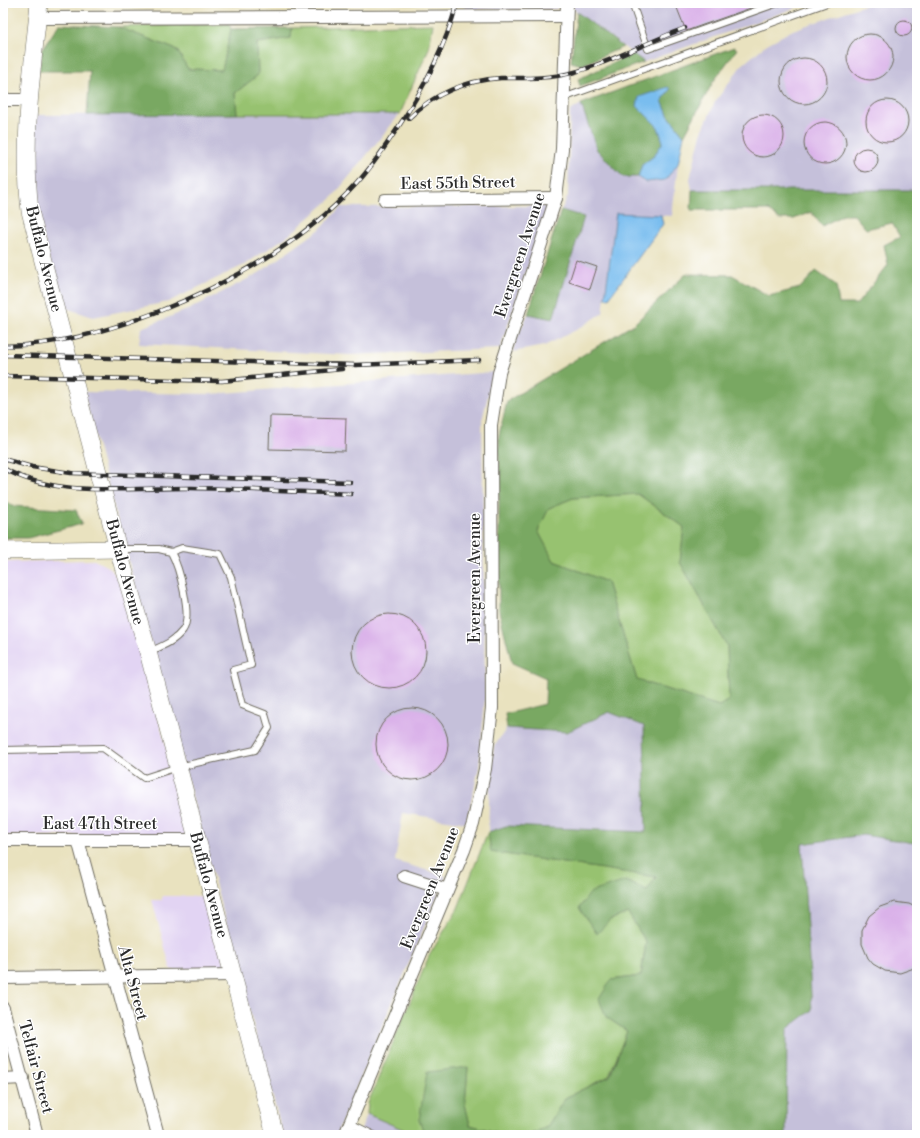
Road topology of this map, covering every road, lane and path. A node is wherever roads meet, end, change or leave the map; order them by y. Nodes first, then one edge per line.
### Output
1 (567, 3) edge
2 (632, 3) edge
3 (778, 3) edge
4 (827, 3) edge
5 (39, 11) edge
6 (566, 16) junction
7 (563, 98) junction
8 (3, 100) edge
9 (29, 100) junction
10 (556, 198) junction
11 (386, 200) dead end
12 (118, 549) junction
13 (3, 551) edge
14 (171, 552) junction
15 (148, 652) junction
16 (3, 750) edge
17 (178, 767) junction
18 (3, 840) edge
19 (78, 840) junction
20 (197, 840) junction
21 (404, 876) dead end
22 (447, 890) junction
23 (233, 975) junction
24 (115, 977) junction
25 (3, 978) edge
26 (3, 1008) edge
27 (3, 1078) edge
28 (22, 1078) junction
29 (350, 1123) junction
30 (38, 1135) edge
31 (158, 1135) edge
32 (275, 1135) edge
33 (345, 1135) edge
34 (374, 1135) edge

1 - 6 street, Evergreen Avenue
2 - 3 lane
4 - 7 lane
5 - 6 street
5 - 9 street, Buffalo Avenue
6 - 7 street, Evergreen Avenue
7 - 10 street, Evergreen Avenue
8 - 9 street
9 - 12 street, Buffalo Avenue
10 - 11 street, East 55th Street
10 - 22 street, Evergreen Avenue
12 - 13 street
12 - 14 lane
12 - 15 street, Buffalo Avenue
14 - 15 lane
14 - 17 lane
15 - 17 street, Buffalo Avenue
16 - 17 lane
17 - 20 street, Buffalo Avenue
18 - 19 street, East 47th Street
19 - 20 street, East 47th Street
19 - 24 street, Alta Street
20 - 23 street, Buffalo Avenue
21 - 22 street
22 - 29 street, Evergreen Avenue
23 - 24 street
23 - 32 street, Buffalo Avenue
24 - 25 street
24 - 31 street, Alta Street
26 - 28 street, Telfair Street
27 - 28 street
28 - 30 street, Telfair Street
29 - 33 street, Evergreen Avenue
29 - 34 lane

